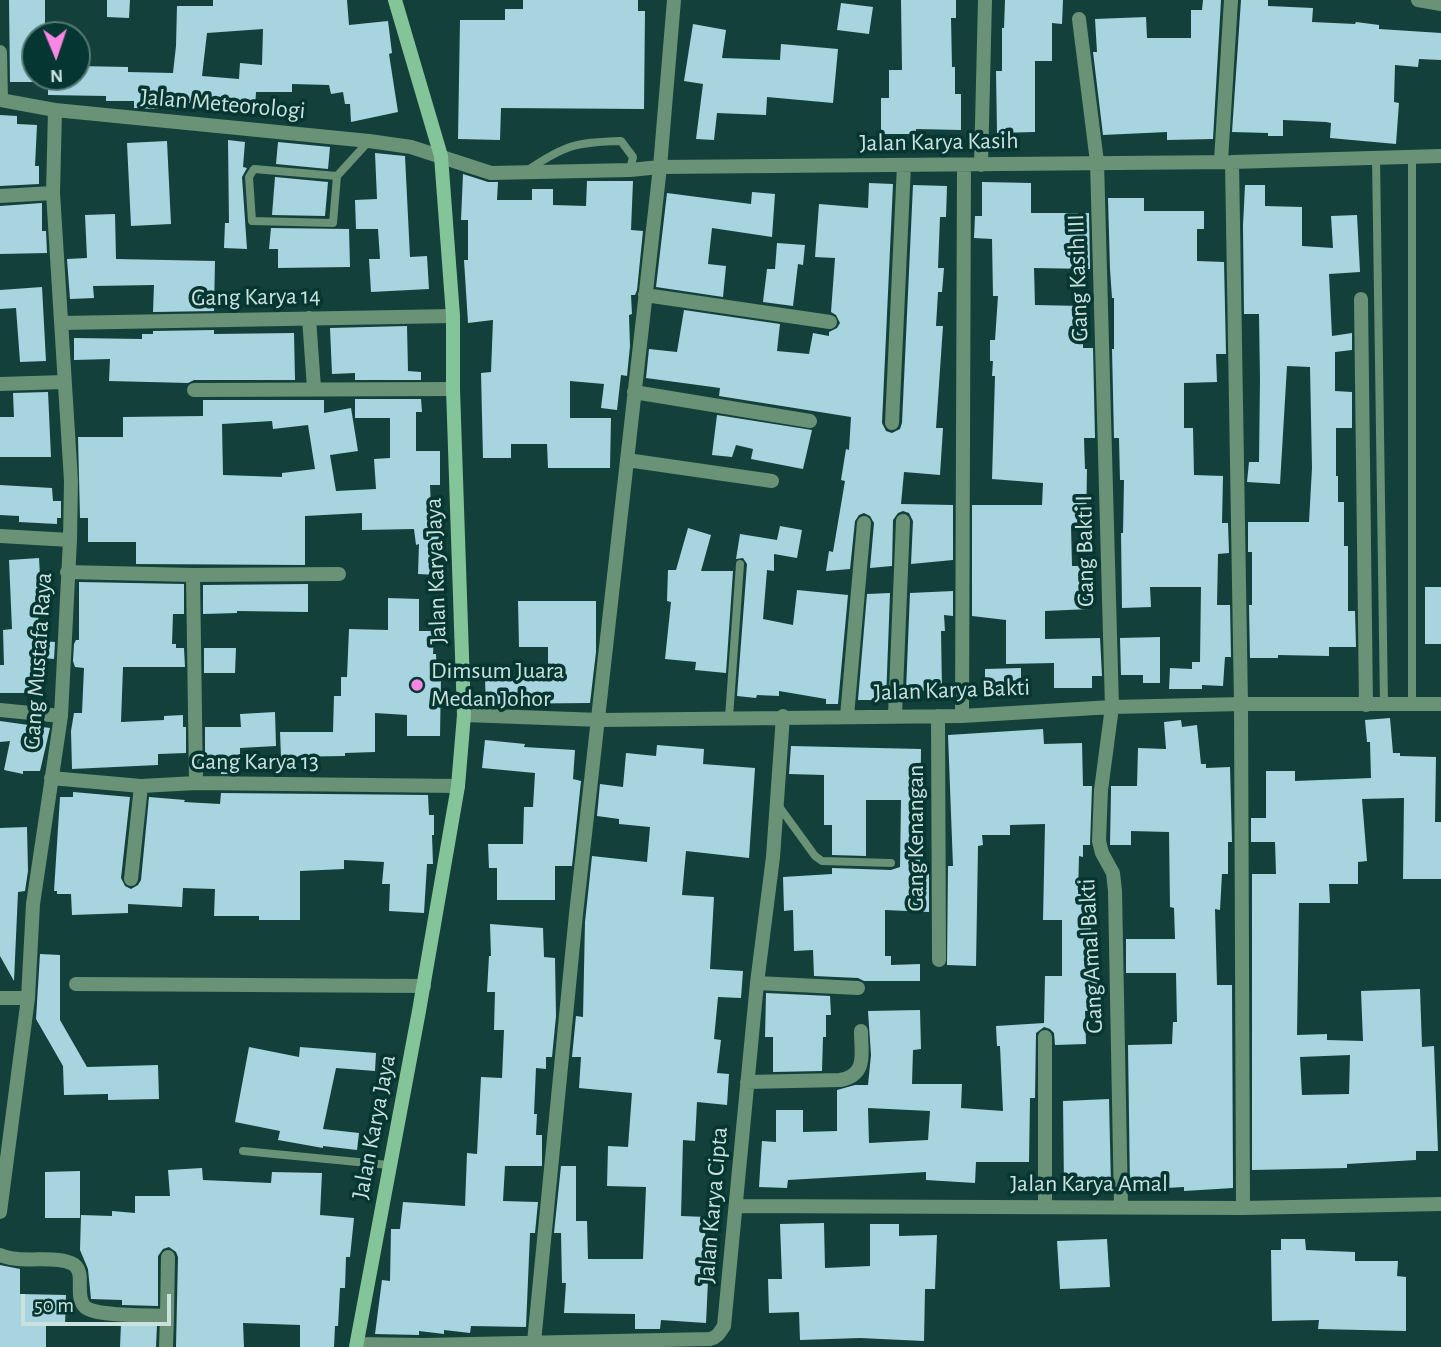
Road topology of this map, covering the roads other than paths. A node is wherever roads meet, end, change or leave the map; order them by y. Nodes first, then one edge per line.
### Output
1 (395, 0) edge
2 (674, 0) edge
3 (985, 0) edge
4 (1231, 0) edge
5 (1418, 0) edge
6 (1441, 4) edge
7 (1079, 19) dead end
8 (0, 52) edge
9 (0, 100) edge
10 (55, 110) junction
11 (369, 141) junction
12 (441, 156) junction
13 (1412, 156) junction
14 (1441, 156) edge
15 (1376, 157) junction
16 (1227, 161) junction
17 (1097, 162) junction
18 (981, 164) junction
19 (904, 165) junction
20 (964, 165) junction
21 (660, 167) junction
22 (630, 170) junction
23 (525, 172) junction
24 (337, 176) junction
25 (52, 193) junction
26 (0, 196) edge
27 (645, 295) junction
28 (1361, 299) dead end
29 (453, 316) junction
30 (309, 318) junction
31 (831, 322) dead end
32 (61, 323) junction
33 (64, 382) junction
34 (0, 384) edge
35 (314, 388) junction
36 (453, 388) junction
37 (194, 390) dead end
38 (634, 393) junction
39 (1104, 394) joint
40 (810, 421) dead end
41 (892, 423) dead end
42 (627, 460) junction
43 (772, 481) dead end
44 (903, 521) dead end
45 (864, 523) dead end
46 (0, 536) edge
47 (70, 540) junction
48 (740, 564) dead end
49 (67, 572) junction
50 (339, 573) dead end
51 (193, 575) junction
52 (1241, 704) junction
53 (1412, 704) junction
54 (1441, 704) edge
55 (1366, 705) junction
56 (1384, 705) junction
57 (1112, 707) junction
58 (0, 710) edge
59 (464, 715) junction
60 (895, 715) junction
61 (61, 716) junction
62 (783, 716) junction
63 (847, 716) junction
64 (938, 716) junction
65 (962, 716) junction
66 (729, 717) junction
67 (600, 720) junction
68 (51, 778) junction
69 (196, 783) junction
70 (141, 786) junction
71 (458, 786) junction
72 (777, 803) junction
73 (891, 863) dead end
74 (131, 879) dead end
75 (939, 960) dead end
76 (757, 983) junction
77 (76, 984) dead end
78 (424, 986) junction
79 (858, 988) dead end
80 (0, 998) edge
81 (28, 998) junction
82 (861, 1031) dead end
83 (1045, 1037) dead end
84 (747, 1082) junction
85 (7, 1113) edge
86 (243, 1151) dead end
87 (389, 1165) junction
88 (1441, 1204) edge
89 (736, 1206) junction
90 (1045, 1207) junction
91 (1121, 1207) junction
92 (1244, 1208) junction
93 (0, 1212) edge
94 (0, 1255) edge
95 (168, 1257) dead end
96 (167, 1316) junction
97 (534, 1342) junction
98 (357, 1346) edge
99 (166, 1347) edge

1 - 12 main road, Jalan Karya Jaya
2 - 21 street
3 - 18 street
4 - 16 street
5 - 6 street
7 - 17 street, Gang Kasih III
8 - 9 street
9 - 10 street, Jalan Meteorologi
10 - 11 street, Jalan Meteorologi
10 - 25 street, Gang Mustafa Raya
11 - 12 street, Jalan Meteorologi
11 - 24 lane
12 - 23 street, Jalan Karya Kasih
12 - 29 main road, Jalan Karya Jaya
13 - 14 street, Jalan Karya Kasih
13 - 15 street, Jalan Karya Kasih
13 - 53 lane
15 - 16 street, Jalan Karya Kasih
15 - 56 lane
16 - 17 street, Jalan Karya Kasih
16 - 52 street
17 - 18 street, Jalan Karya Kasih
17 - 39 street, Gang Kasih III
18 - 20 street, Jalan Karya Kasih
19 - 20 street, Jalan Karya Kasih
19 - 21 street, Jalan Karya Kasih
19 - 41 street
20 - 65 street
21 - 22 street, Jalan Karya Kasih
21 - 27 street
22 - 23 street, Jalan Karya Kasih
22 - 23 lane
24 - 24 lane
25 - 26 street
25 - 32 street, Gang Mustafa Raya
27 - 31 street
27 - 38 street
28 - 55 street
29 - 30 street, Gang Karya 14
29 - 36 main road, Jalan Karya Jaya
30 - 32 street, Gang Karya 14
30 - 35 street
32 - 33 street, Gang Mustafa Raya
33 - 34 street
33 - 47 street, Gang Mustafa Raya
35 - 36 street
35 - 37 street
36 - 59 main road, Jalan Karya Jaya
38 - 40 street
38 - 42 street
39 - 57 street, Gang Bakti I
42 - 43 street
42 - 67 street
44 - 60 street
45 - 63 street
46 - 47 street
47 - 49 street, Gang Mustafa Raya
48 - 66 lane
49 - 51 street
49 - 61 street, Gang Mustafa Raya
50 - 51 street
51 - 69 street
52 - 55 street, Jalan Karya Bakti
52 - 57 street, Jalan Karya Bakti
52 - 92 street
53 - 54 street, Jalan Karya Bakti
53 - 56 street, Jalan Karya Bakti
55 - 56 street, Jalan Karya Bakti
57 - 65 street, Jalan Karya Bakti
57 - 91 street, Gang Amal Bakti
58 - 61 street
59 - 67 street, Jalan Karya Bakti
59 - 71 main road, Jalan Karya Jaya
60 - 63 street, Jalan Karya Bakti
60 - 64 street, Jalan Karya Bakti
61 - 68 street, Gang Mustafa Raya
62 - 63 street, Jalan Karya Bakti
62 - 66 street, Jalan Karya Bakti
62 - 72 street, Jalan Karya Cipta
64 - 65 street, Jalan Karya Bakti
64 - 75 street, Gang Kenangan
66 - 67 street, Jalan Karya Bakti
67 - 97 street
68 - 70 street, Gang Karya 13
68 - 81 street, Gang Mustafa Raya
69 - 70 street, Gang Karya 13
69 - 71 street, Gang Karya 13
70 - 74 street
71 - 78 main road, Jalan Karya Jaya
72 - 73 lane
72 - 76 street, Jalan Karya Cipta
76 - 79 street
76 - 84 street, Jalan Karya Cipta
77 - 78 street
78 - 87 main road, Jalan Karya Jaya
80 - 81 street
81 - 85 street, Gang Mustafa Raya
82 - 84 street
83 - 90 street
84 - 89 street, Jalan Karya Cipta
85 - 93 street, Gang Mustafa Raya
86 - 87 lane
87 - 98 main road, Jalan Karya Jaya
88 - 92 street, Jalan Karya Amal
89 - 90 street, Jalan Karya Amal
89 - 97 street, Jalan Karya Cipta
90 - 91 street, Jalan Karya Amal
91 - 92 street, Jalan Karya Amal
94 - 96 street
95 - 96 street
96 - 99 street
97 - 98 street, Jalan Karya Cipta

